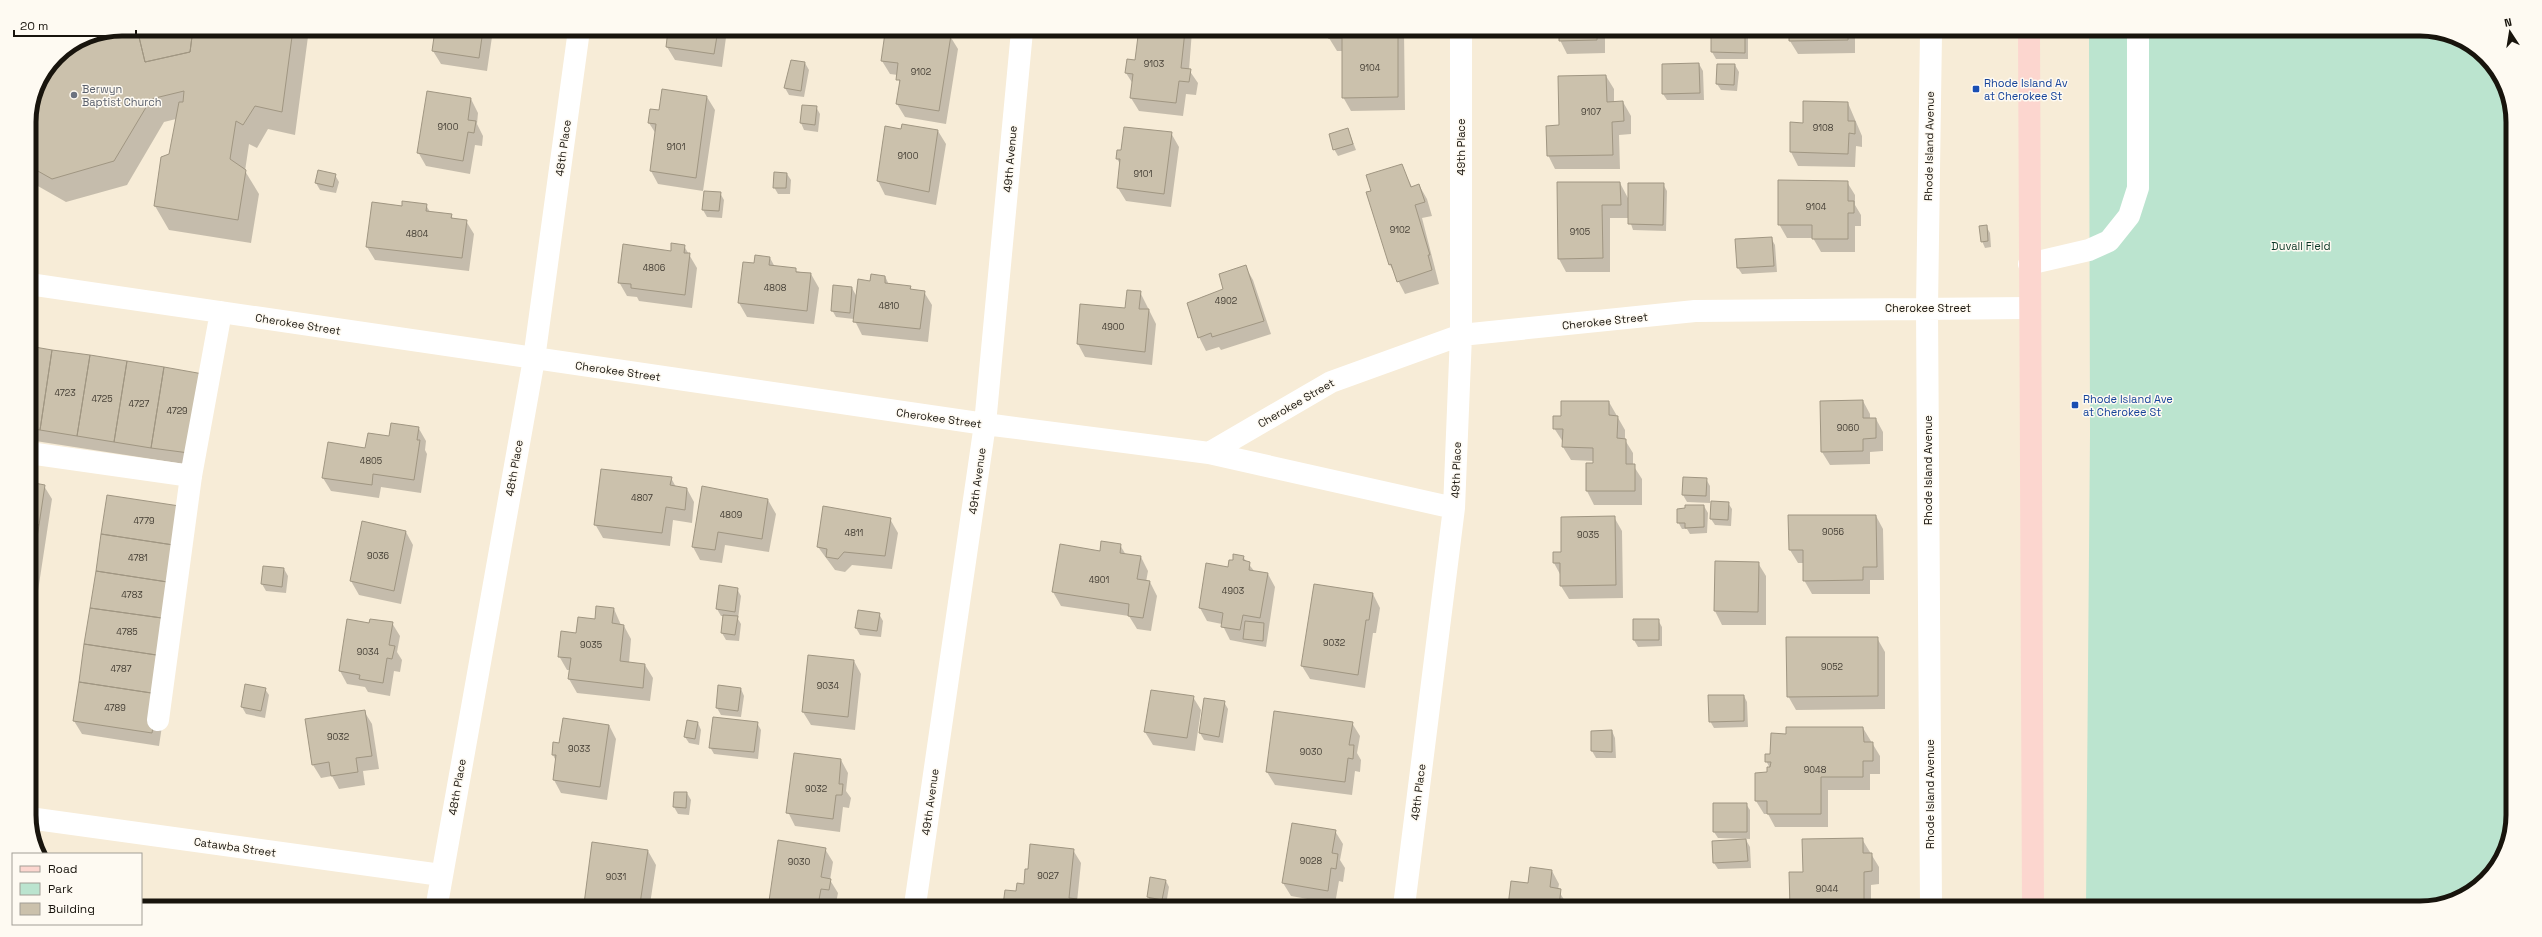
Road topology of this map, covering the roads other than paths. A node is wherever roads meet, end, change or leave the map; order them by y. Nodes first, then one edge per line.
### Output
1 (578, 36) edge
2 (1022, 36) edge
3 (1461, 36) edge
4 (1931, 36) edge
5 (2029, 36) edge
6 (2138, 36) edge
7 (2029, 264) junction
8 (36, 285) edge
9 (1927, 308) junction
10 (2028, 308) junction
11 (221, 312) junction
12 (1461, 336) junction
13 (534, 359) junction
14 (985, 424) junction
15 (1209, 453) junction
16 (36, 454) edge
17 (191, 476) junction
18 (1454, 508) junction
19 (158, 720) dead end
20 (36, 819) edge
21 (441, 875) junction
22 (437, 901) edge
23 (916, 901) edge
24 (1405, 901) edge
25 (1931, 901) edge
26 (2033, 901) edge

1 - 13 street, 48th Place
2 - 14 street, 49th Avenue
3 - 12 street, 49th Place
4 - 9 street, Rhode Island Avenue
5 - 7 street
6 - 7 street
7 - 10 street
8 - 11 street, Cherokee Street
9 - 10 street, Cherokee Street
9 - 12 street, Cherokee Street
9 - 25 street, Rhode Island Avenue
10 - 26 street
11 - 13 street, Cherokee Street
11 - 17 street
12 - 15 street, Cherokee Street
12 - 18 street, 49th Place
13 - 14 street, Cherokee Street
13 - 21 street, 48th Place
14 - 15 street, Cherokee Street
14 - 23 street, 49th Avenue
15 - 18 street, Cherokee Street
16 - 17 street
17 - 19 street
18 - 24 street, 49th Place
20 - 21 street, Catawba Street
21 - 22 street, 48th Place

